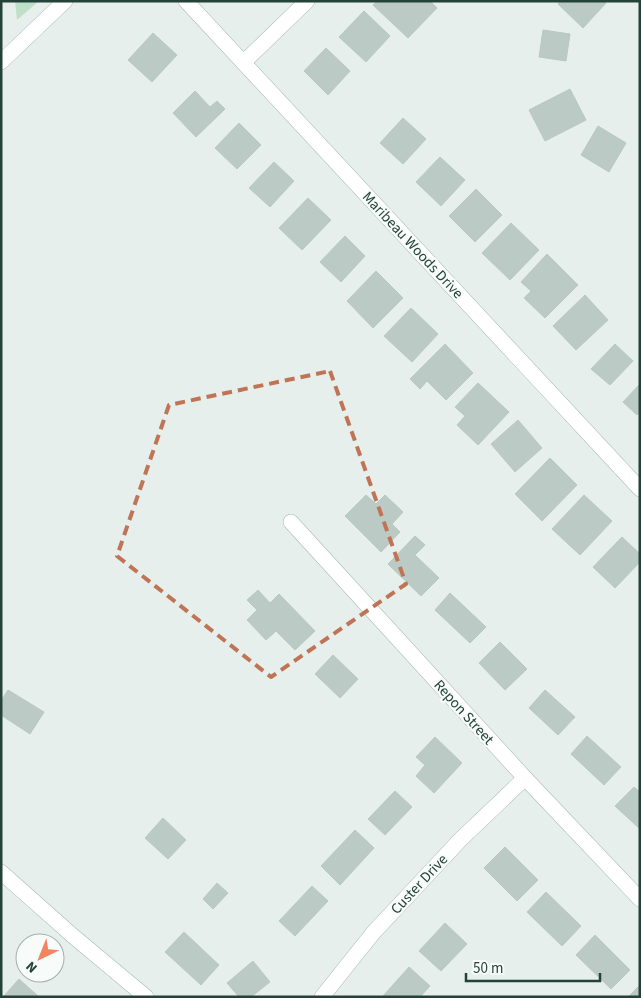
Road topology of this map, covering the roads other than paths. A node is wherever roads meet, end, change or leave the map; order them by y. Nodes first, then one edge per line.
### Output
1 (65, 1) edge
2 (186, 1) edge
3 (308, 1) edge
4 (1, 62) edge
5 (244, 62) junction
6 (640, 489) edge
7 (291, 522) dead end
8 (525, 778) junction
9 (1, 872) edge
10 (640, 899) edge
11 (146, 997) edge
12 (322, 997) edge

1 - 4 street
2 - 5 street, Maribeau Woods Drive
3 - 5 street
5 - 6 street, Maribeau Woods Drive
7 - 8 street, Repon Street
8 - 10 street, Repon Street
8 - 12 street, Custer Drive
9 - 11 street

